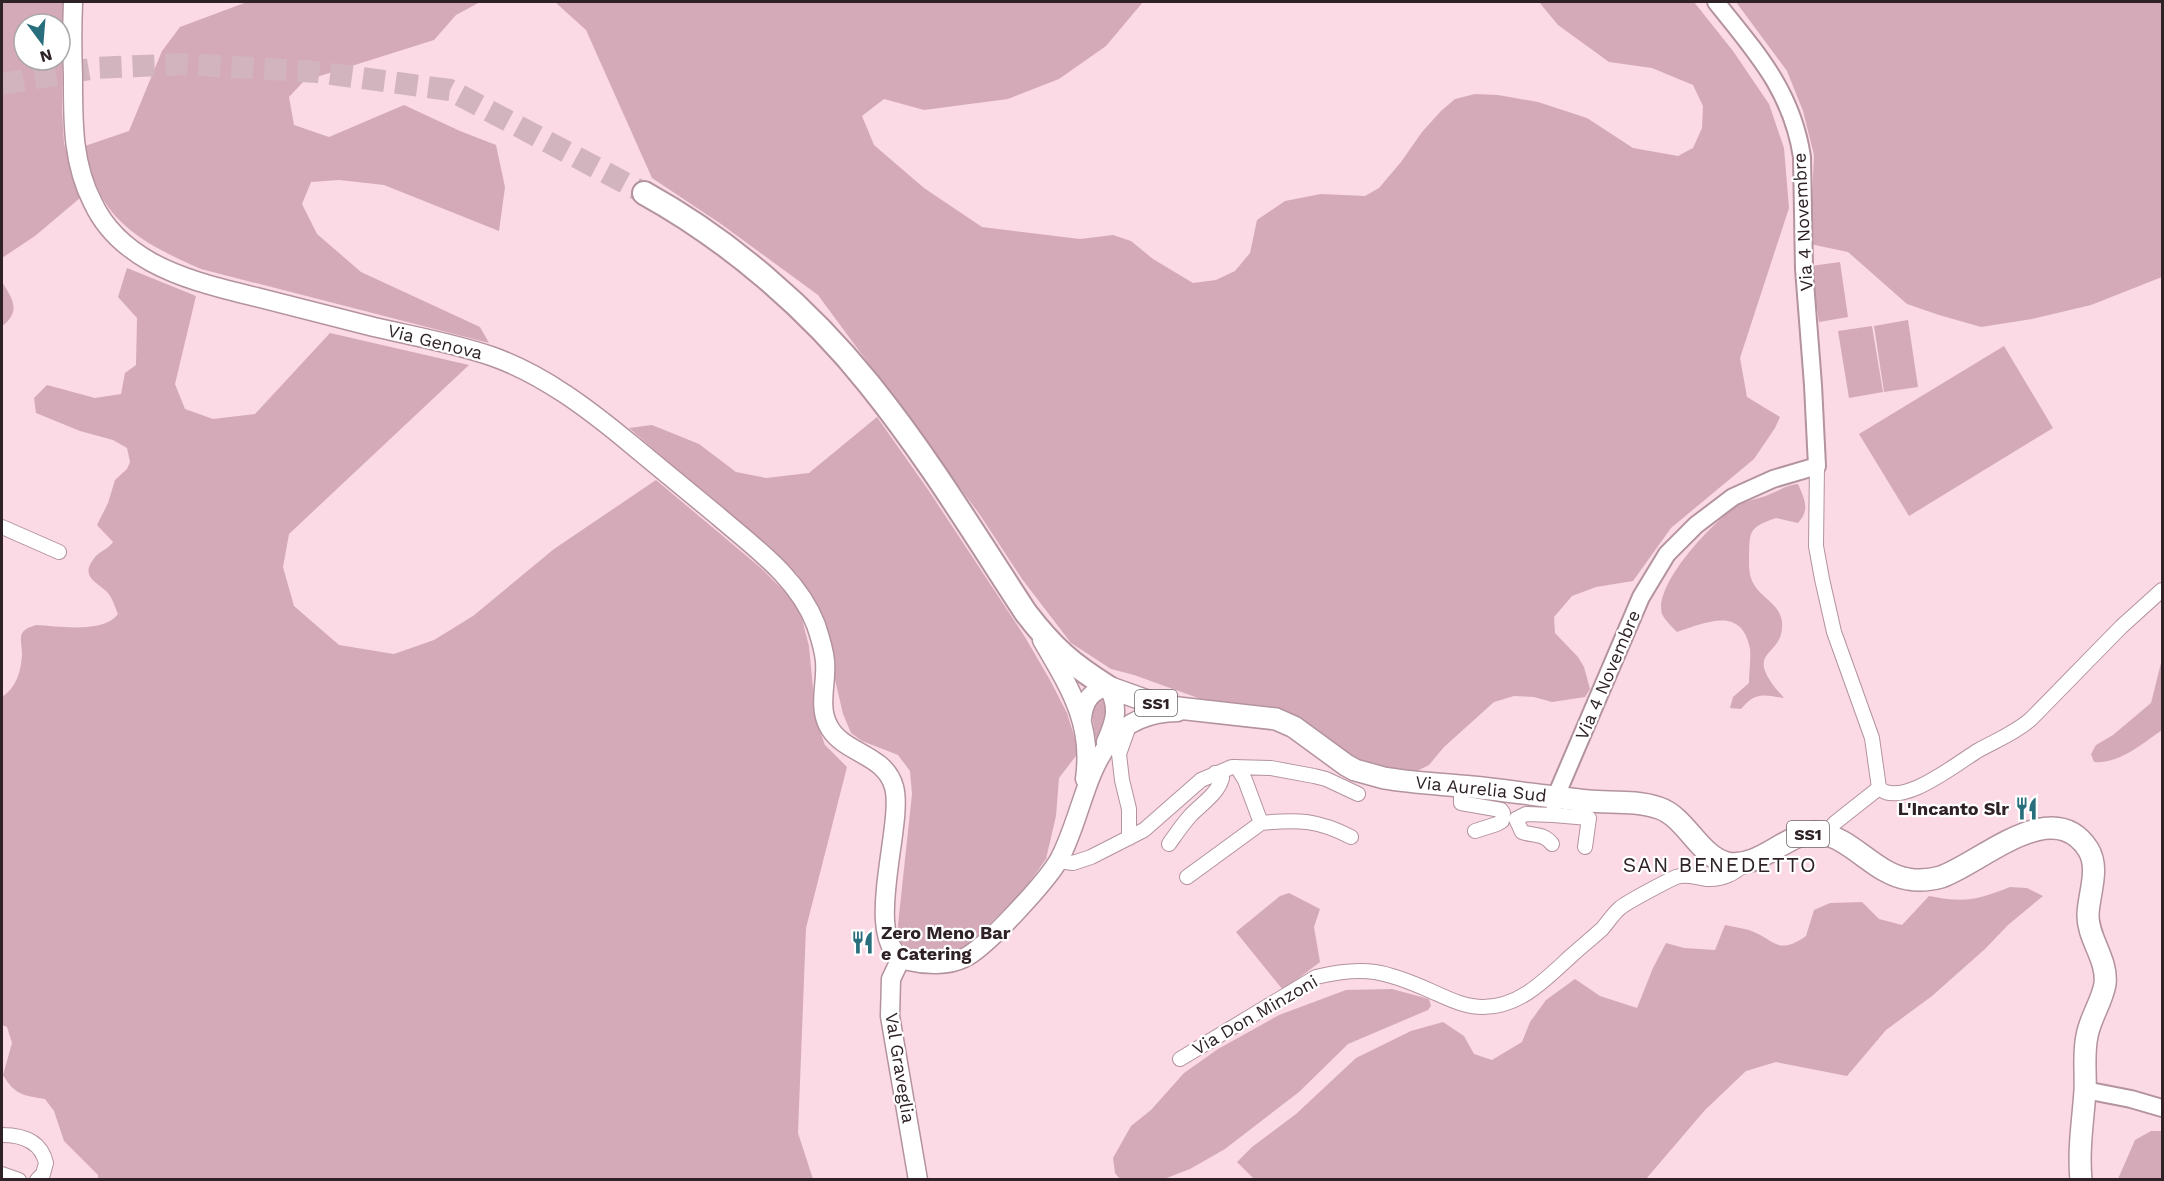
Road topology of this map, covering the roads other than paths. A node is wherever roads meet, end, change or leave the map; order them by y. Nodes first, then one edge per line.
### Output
1 (73, 2) edge
2 (1716, 2) edge
3 (644, 193) tunnel mouth
4 (1817, 466) junction
5 (2, 527) edge
6 (59, 552) dead end
7 (2163, 590) edge
8 (1026, 613) junction
9 (1108, 687) junction
10 (1205, 712) junction
11 (1082, 718) junction
12 (1130, 723) junction
13 (1102, 753) junction
14 (1237, 767) junction
15 (1215, 773) junction
16 (1461, 786) junction
17 (1879, 788) junction
18 (1083, 794) junction
19 (1358, 794) dead end
20 (1555, 805) junction
21 (1261, 824) junction
22 (1475, 831) dead end
23 (1824, 834) junction
24 (1351, 837) dead end
25 (1129, 838) junction
26 (1169, 844) dead end
27 (1552, 844) dead end
28 (1585, 847) dead end
29 (1711, 853) junction
30 (1058, 861) junction
31 (1744, 864) junction
32 (1697, 876) junction
33 (1187, 877) dead end
34 (900, 958) junction
35 (1180, 1059) dead end
36 (2085, 1090) junction
37 (2163, 1108) edge
38 (2, 1135) edge
39 (2, 1174) edge
40 (19, 1179) edge
41 (37, 1179) edge
42 (918, 1179) edge
43 (2080, 1179) edge

1 - 34 main road, Via Genova
2 - 4 street, Via 4 Novembre
3 - 8 highway
4 - 17 street, Via 4 Novembre
4 - 20 street, Via 4 Novembre
5 - 6 street
7 - 17 street
8 - 9 highway
8 - 11 main road
9 - 10 main road, SS1
9 - 11 main road, SS1
9 - 13 main road, SS1
10 - 12 main road, Via Aurelia Sud / SS1
10 - 16 main road, Via Aurelia Sud / SS1
11 - 18 main road, SS1
12 - 13 main road, Via Aurelia Sud / SS1
12 - 25 street
13 - 18 main road, Via Aurelia Sud / SS1
14 - 15 street
14 - 19 street
14 - 21 street
15 - 25 street
15 - 26 street
16 - 20 main road, Via Aurelia Sud / SS1
16 - 22 street
17 - 23 street
18 - 30 main road, Via Aurelia Sud / SS1
20 - 27 street
20 - 28 street
20 - 29 main road, Via Aurelia Sud / SS1
21 - 24 street
21 - 33 street
23 - 31 main road, SS1
23 - 36 main road, SS1
25 - 30 street
29 - 31 main road, Via Aurelia Sud / SS1
29 - 32 street
30 - 34 main road, Via Aurelia Sud / SS1
31 - 32 street, Via Don Minzoni
32 - 35 street, Via Don Minzoni
34 - 42 main road, Val Graveglia
36 - 37 street
36 - 43 main road, SS1
38 - 41 street
39 - 40 street

